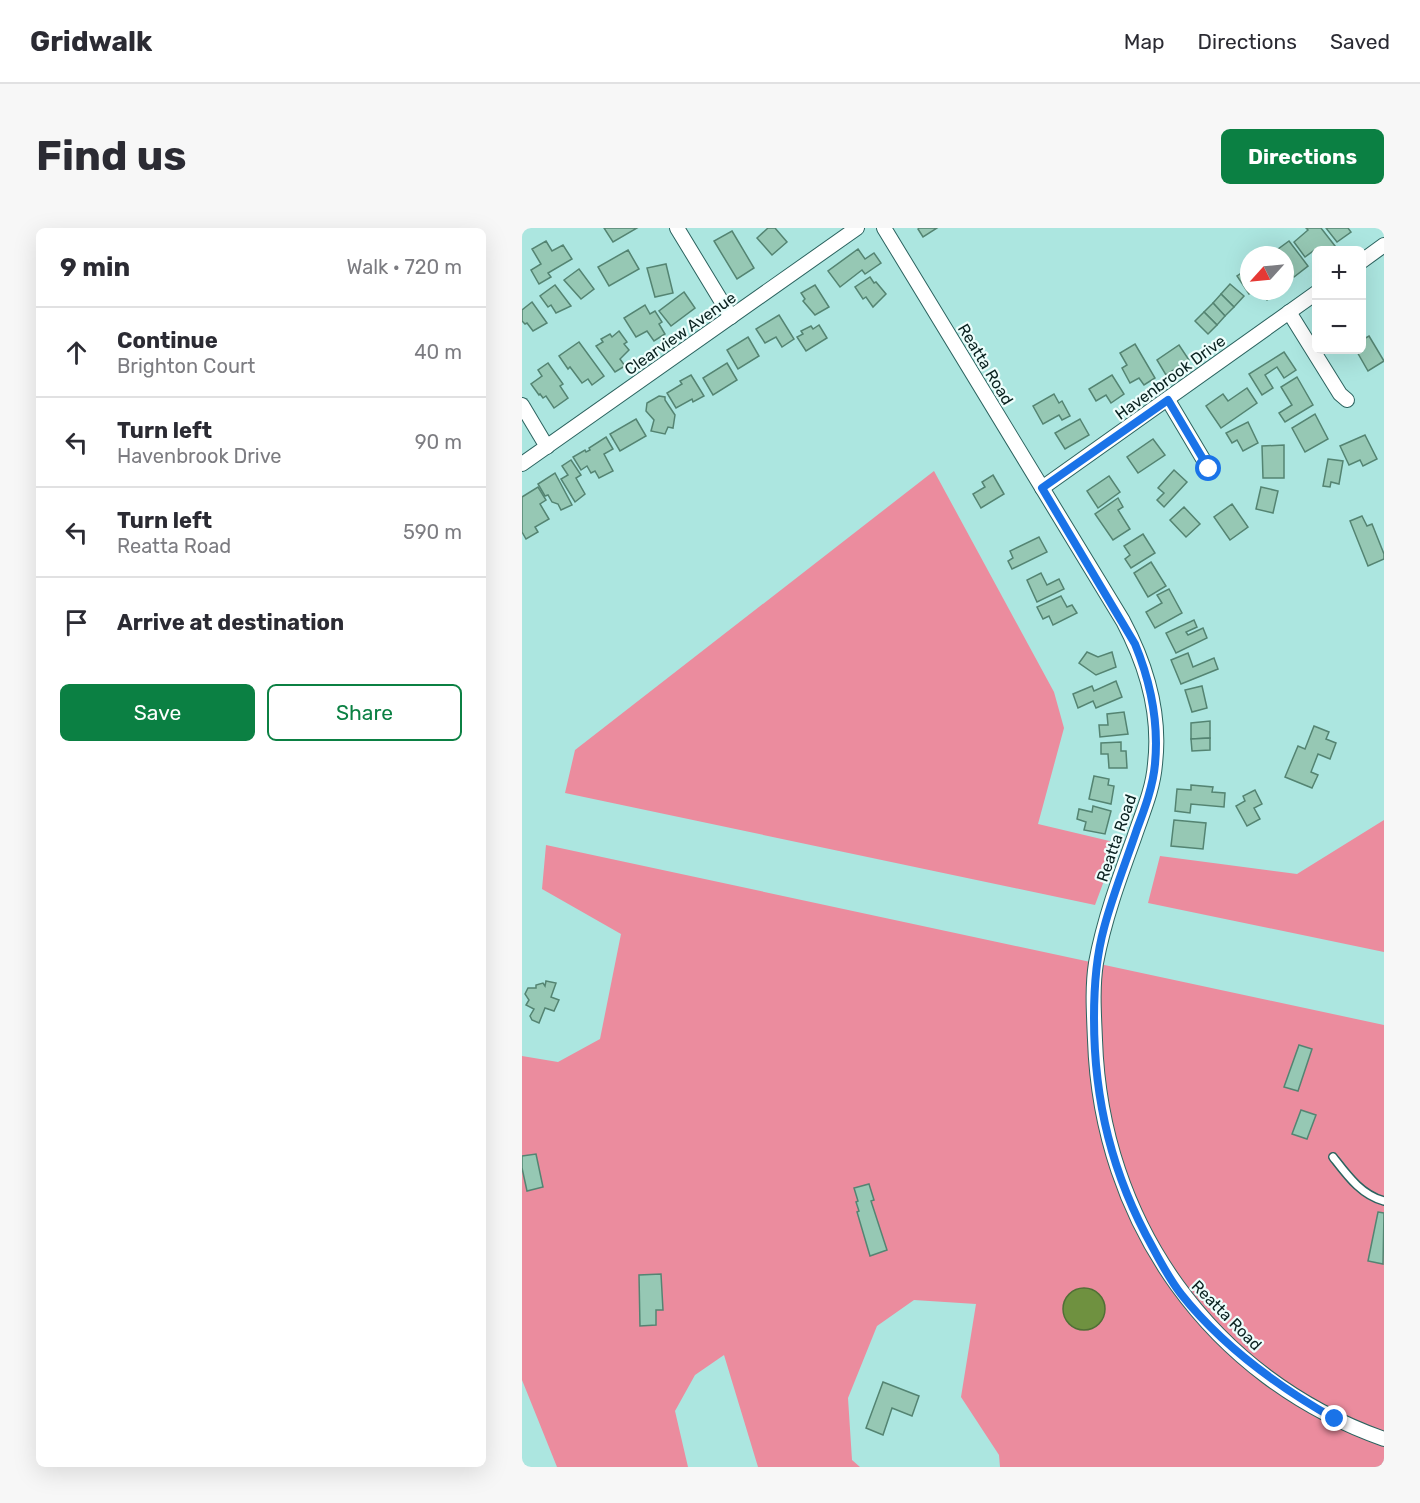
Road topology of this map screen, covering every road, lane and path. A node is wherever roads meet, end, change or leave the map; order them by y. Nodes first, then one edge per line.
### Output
1 (677, 228) edge
2 (857, 228) edge
3 (884, 228) edge
4 (1384, 245) edge
5 (1366, 258) edge
6 (1312, 296) edge
7 (1289, 312) junction
8 (731, 317) junction
9 (1168, 400) junction
10 (1347, 400) dead end
11 (522, 405) edge
12 (547, 447) junction
13 (522, 464) edge
14 (1209, 469) dead end
15 (1042, 488) junction
16 (1333, 1157) dead end
17 (1384, 1201) edge
18 (1384, 1439) edge

1 - 8 street
2 - 8 street, Clearview Avenue
3 - 15 street, Reatta Road
4 - 5 street
6 - 7 street, Havenbrook Drive
7 - 9 street, Havenbrook Drive
7 - 10 street
8 - 12 street, Clearview Avenue
9 - 14 street
9 - 15 street, Havenbrook Drive
11 - 12 street
12 - 13 street, Clearview Avenue
15 - 18 street, Reatta Road
16 - 17 lane

